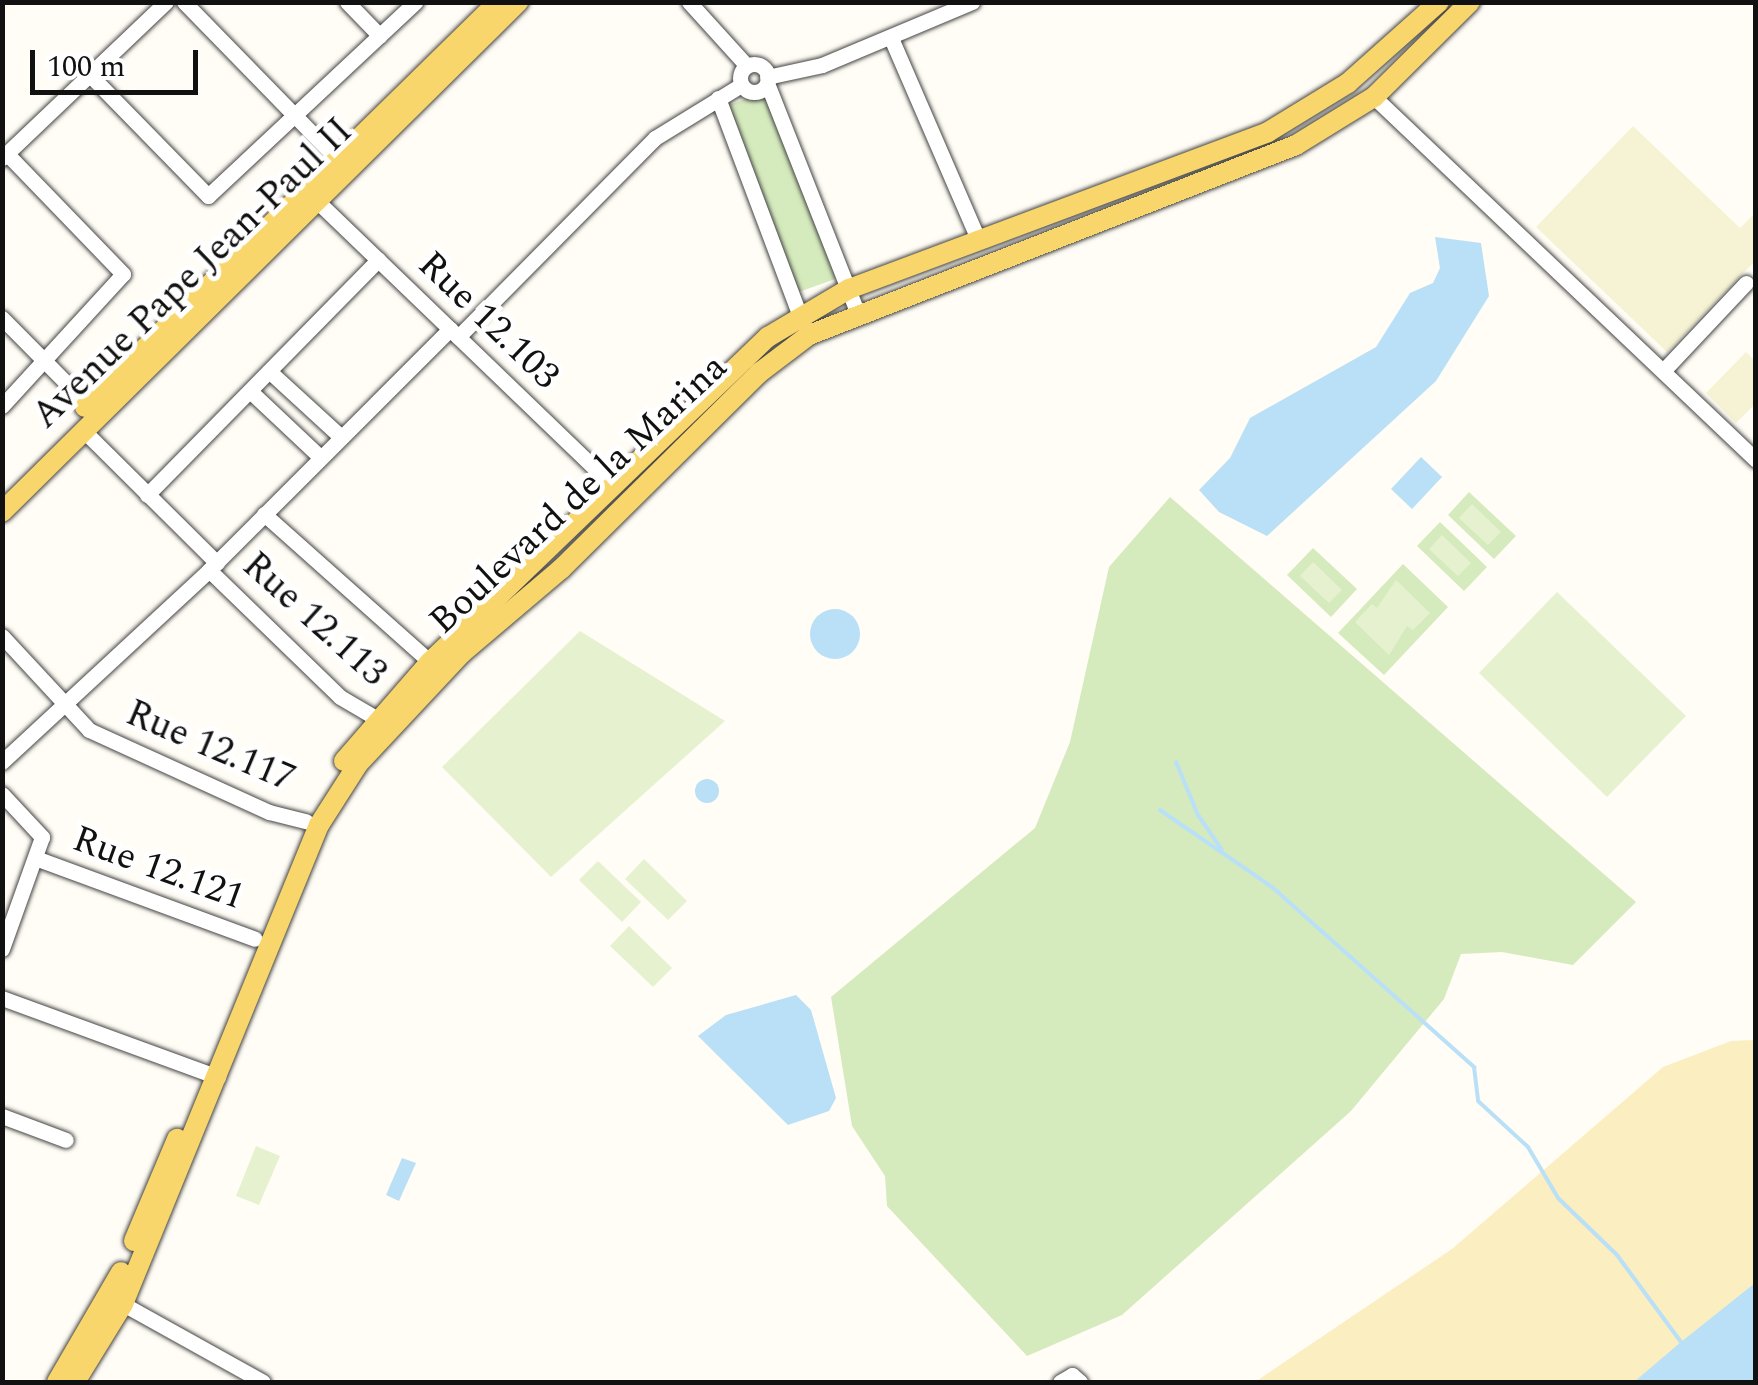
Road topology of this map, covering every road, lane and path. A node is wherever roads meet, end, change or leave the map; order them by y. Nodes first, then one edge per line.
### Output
1 (166, 2) edge
2 (184, 2) edge
3 (347, 2) edge
4 (416, 2) edge
5 (498, 2) edge
6 (518, 2) edge
7 (690, 2) edge
8 (972, 2) edge
9 (1440, 2) edge
10 (1470, 2) edge
11 (380, 36) junction
12 (892, 38) junction
13 (748, 66) junction
14 (88, 74) junction
15 (767, 80) junction
16 (741, 85) junction
17 (1374, 97) junction
18 (718, 98) junction
19 (297, 118) junction
20 (4, 156) edge
21 (338, 160) junction
22 (318, 202) junction
23 (979, 241) junction
24 (378, 260) junction
25 (1746, 283) dead end
26 (848, 289) junction
27 (857, 312) junction
28 (2, 318) edge
29 (804, 326) junction
30 (454, 333) junction
31 (46, 362) junction
32 (270, 371) junction
33 (1663, 371) junction
34 (250, 391) junction
35 (88, 404) junction
36 (2, 406) edge
37 (82, 430) junction
38 (340, 436) junction
39 (319, 456) junction
40 (1756, 460) edge
41 (613, 486) junction
42 (2, 494) edge
43 (147, 495) junction
44 (2, 512) edge
45 (264, 514) junction
46 (213, 566) junction
47 (2, 636) edge
48 (430, 662) junction
49 (66, 705) junction
50 (376, 718) junction
51 (2, 762) edge
52 (2, 794) edge
53 (306, 821) junction
54 (38, 859) junction
55 (255, 939) junction
56 (2, 950) edge
57 (2, 998) edge
58 (212, 1075) junction
59 (2, 1116) edge
60 (66, 1140) dead end
61 (123, 1304) junction
62 (57, 1382) edge
63 (75, 1382) edge
64 (263, 1382) edge
65 (1060, 1382) edge
66 (1080, 1382) edge

1 - 14 street
2 - 19 street
3 - 11 street
4 - 11 street
5 - 21 main road, Avenue Pape Jean-Paul II
6 - 22 main road, Avenue Pape Jean-Paul II
7 - 13 street
8 - 12 street
9 - 23 main road, Boulevard de la Marina
10 - 17 main road, Boulevard de la Marina
11 - 19 street
12 - 15 street
12 - 23 street
13 - 15 street
13 - 16 street
14 - 19 street
14 - 20 street
15 - 16 street
15 - 26 street
16 - 18 street
17 - 27 main road, Boulevard de la Marina
17 - 33 street
18 - 29 street
18 - 30 street
19 - 21 street
20 - 31 street
21 - 35 main road, Avenue Pape Jean-Paul II
22 - 24 street, Rue 12.103
22 - 37 main road, Avenue Pape Jean-Paul II
23 - 26 main road, Boulevard de la Marina
24 - 30 street, Rue 12.103
24 - 32 street
25 - 33 street
26 - 27 street
26 - 29 main road, Boulevard de la Marina
27 - 29 main road, Boulevard de la Marina
28 - 31 street
29 - 41 main road, Boulevard de la Marina
29 - 58 main road, Boulevard de la Marina
30 - 38 street
30 - 41 street, Rue 12.103
31 - 35 street
31 - 36 street
32 - 34 street
32 - 38 street
33 - 40 street
34 - 39 street
34 - 43 street
35 - 42 main road, Avenue Pape Jean-Paul II
37 - 43 street, Rue 12.113
37 - 44 main road, Avenue Pape Jean-Paul II
38 - 39 street
39 - 45 street
41 - 48 main road, Boulevard de la Marina
43 - 46 street, Rue 12.113
45 - 46 street
45 - 48 street
46 - 49 street
46 - 50 street, Rue 12.113
47 - 49 street
48 - 50 main road, Boulevard de la Marina
49 - 51 street
49 - 53 street, Rue 12.117
50 - 53 main road, Boulevard de la Marina
52 - 54 street
53 - 55 main road, Boulevard de la Marina
54 - 55 street, Rue 12.121
54 - 56 street
55 - 58 main road, Boulevard de la Marina
57 - 58 street
58 - 61 main road, Boulevard de la Marina
58 - 62 main road, Boulevard de la Marina
59 - 60 street
61 - 63 main road, Boulevard de la Marina
61 - 64 street
65 - 66 street

